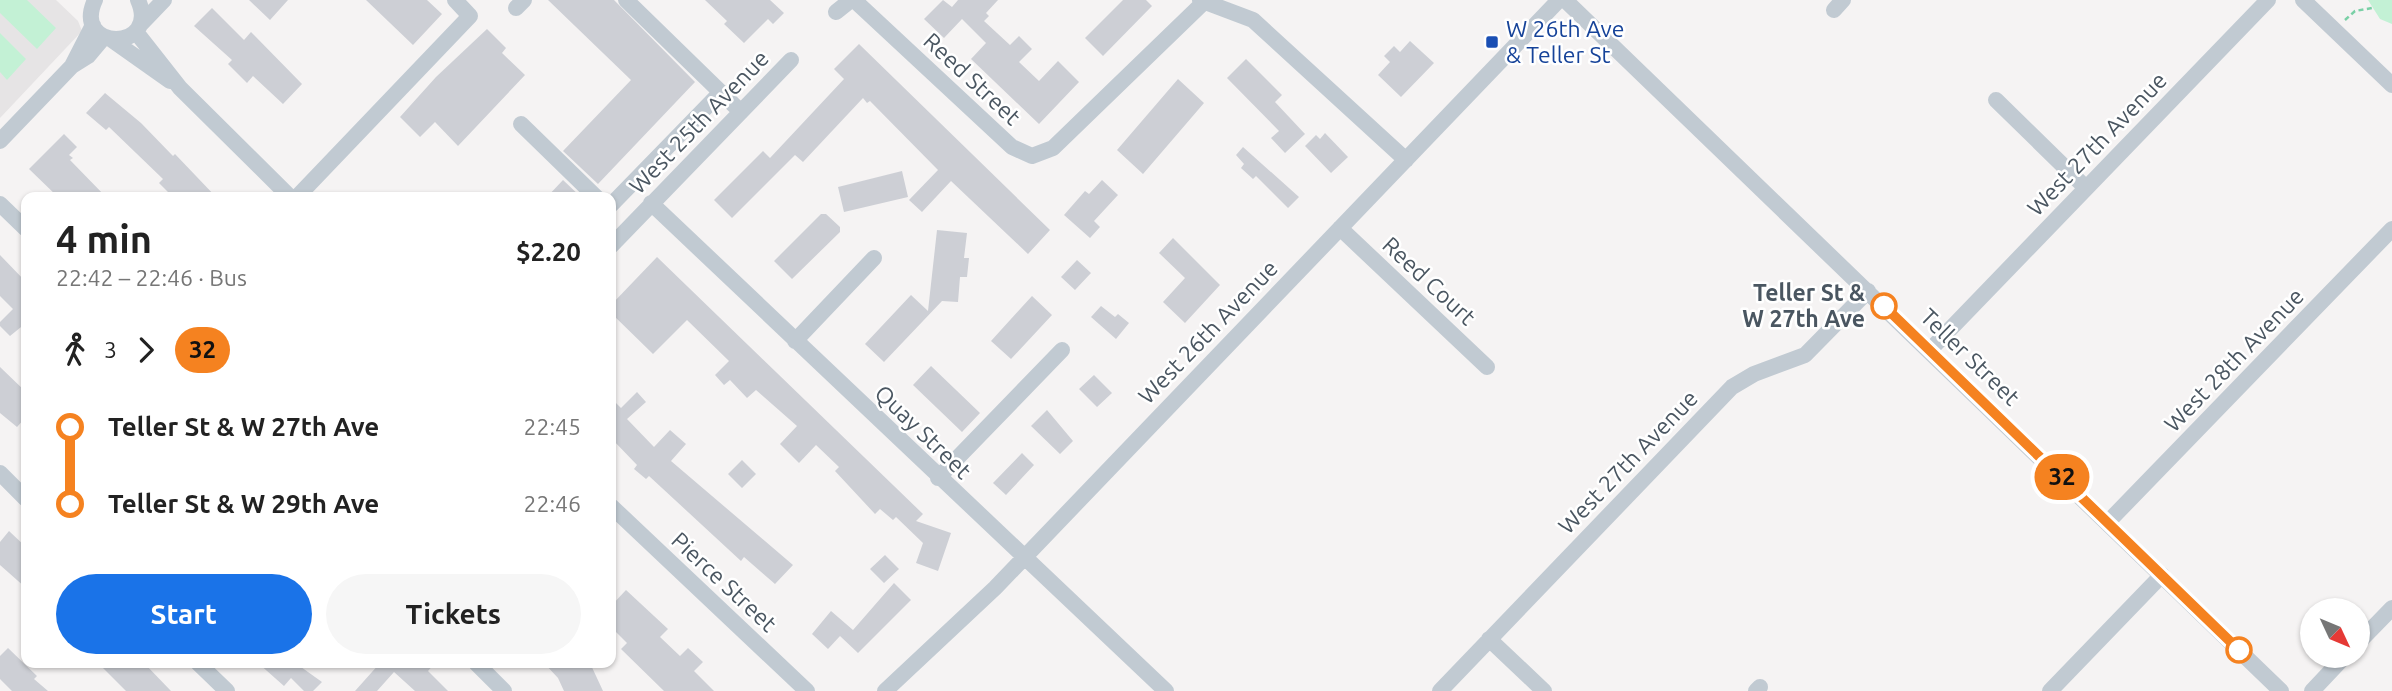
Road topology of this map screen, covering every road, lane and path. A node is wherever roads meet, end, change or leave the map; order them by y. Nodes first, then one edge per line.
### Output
1 (81, 0) edge
2 (95, 0) edge
3 (138, 0) edge
4 (164, 0) edge
5 (455, 0) edge
6 (626, 0) edge
7 (852, 0) edge
8 (1562, 0) edge
9 (2268, 0) edge
10 (2303, 0) edge
11 (1202, 2) edge
12 (2372, 8) dead end
13 (836, 12) dead end
14 (2345, 20) dead end
15 (138, 28) junction
16 (100, 30) junction
17 (791, 60) dead end
18 (2392, 85) edge
19 (180, 89) junction
20 (720, 93) junction
21 (1996, 100) dead end
22 (741, 112) junction
23 (521, 124) dead end
24 (0, 141) edge
25 (1406, 160) junction
26 (2086, 188) junction
27 (287, 192) edge
28 (299, 192) edge
29 (591, 192) edge
30 (616, 200) edge
31 (651, 203) junction
32 (0, 204) edge
33 (616, 216) edge
34 (21, 224) edge
35 (628, 228) junction
36 (1340, 228) junction
37 (2392, 229) edge
38 (616, 241) edge
39 (874, 258) dead end
40 (1868, 291) junction
41 (795, 341) junction
42 (1062, 350) dead end
43 (1930, 350) junction
44 (1487, 367) dead end
45 (0, 473) edge
46 (939, 478) junction
47 (21, 494) edge
48 (616, 511) edge
49 (2108, 522) junction
50 (1025, 557) junction
51 (2162, 575) junction
52 (2392, 608) edge
53 (2370, 631) edge
54 (1489, 639) junction
55 (203, 668) edge
56 (480, 668) edge
57 (2334, 668) edge
58 (227, 691) edge
59 (504, 691) edge
60 (807, 691) edge
61 (885, 691) edge
62 (1166, 691) edge
63 (1440, 691) edge
64 (1544, 691) edge
65 (2050, 691) edge
66 (2281, 691) edge
67 (2312, 691) edge

1 - 16 street
2 - 16 street
3 - 15 street
4 - 15 street
5 - 28 street
6 - 20 street
7 - 11 street, Reed Street
7 - 13 street
8 - 25 street, West 26th Avenue
8 - 40 street, Teller Street
9 - 26 street, West 27th Avenue
10 - 18 street
11 - 25 street
12 - 14 path
15 - 16 street
15 - 19 street
16 - 19 street
16 - 24 street
17 - 22 street, West 25th Avenue
19 - 27 street
20 - 22 street
20 - 30 street
21 - 26 street
22 - 31 street, West 25th Avenue
23 - 29 street
25 - 36 street, West 26th Avenue
26 - 43 street, West 27th Avenue
31 - 35 street, West 25th Avenue
31 - 41 street, Quay Street
32 - 34 street
33 - 35 street
35 - 38 street, West 25th Avenue
36 - 44 street, Reed Court
36 - 50 street, West 26th Avenue
37 - 49 street, West 28th Avenue
39 - 41 street
40 - 43 street, Teller Street
40 - 54 street, West 27th Avenue
41 - 46 street, Quay Street
42 - 46 street
43 - 49 street, Teller Street
45 - 47 street
46 - 50 street, Quay Street
48 - 60 street, Pierce Street
49 - 51 street, Teller Street
50 - 61 street, West 26th Avenue
50 - 62 street, Quay Street
51 - 65 street
51 - 66 street, Teller Street
52 - 53 street
54 - 63 street, West 27th Avenue
54 - 64 street
55 - 58 street
56 - 59 street
57 - 67 street

